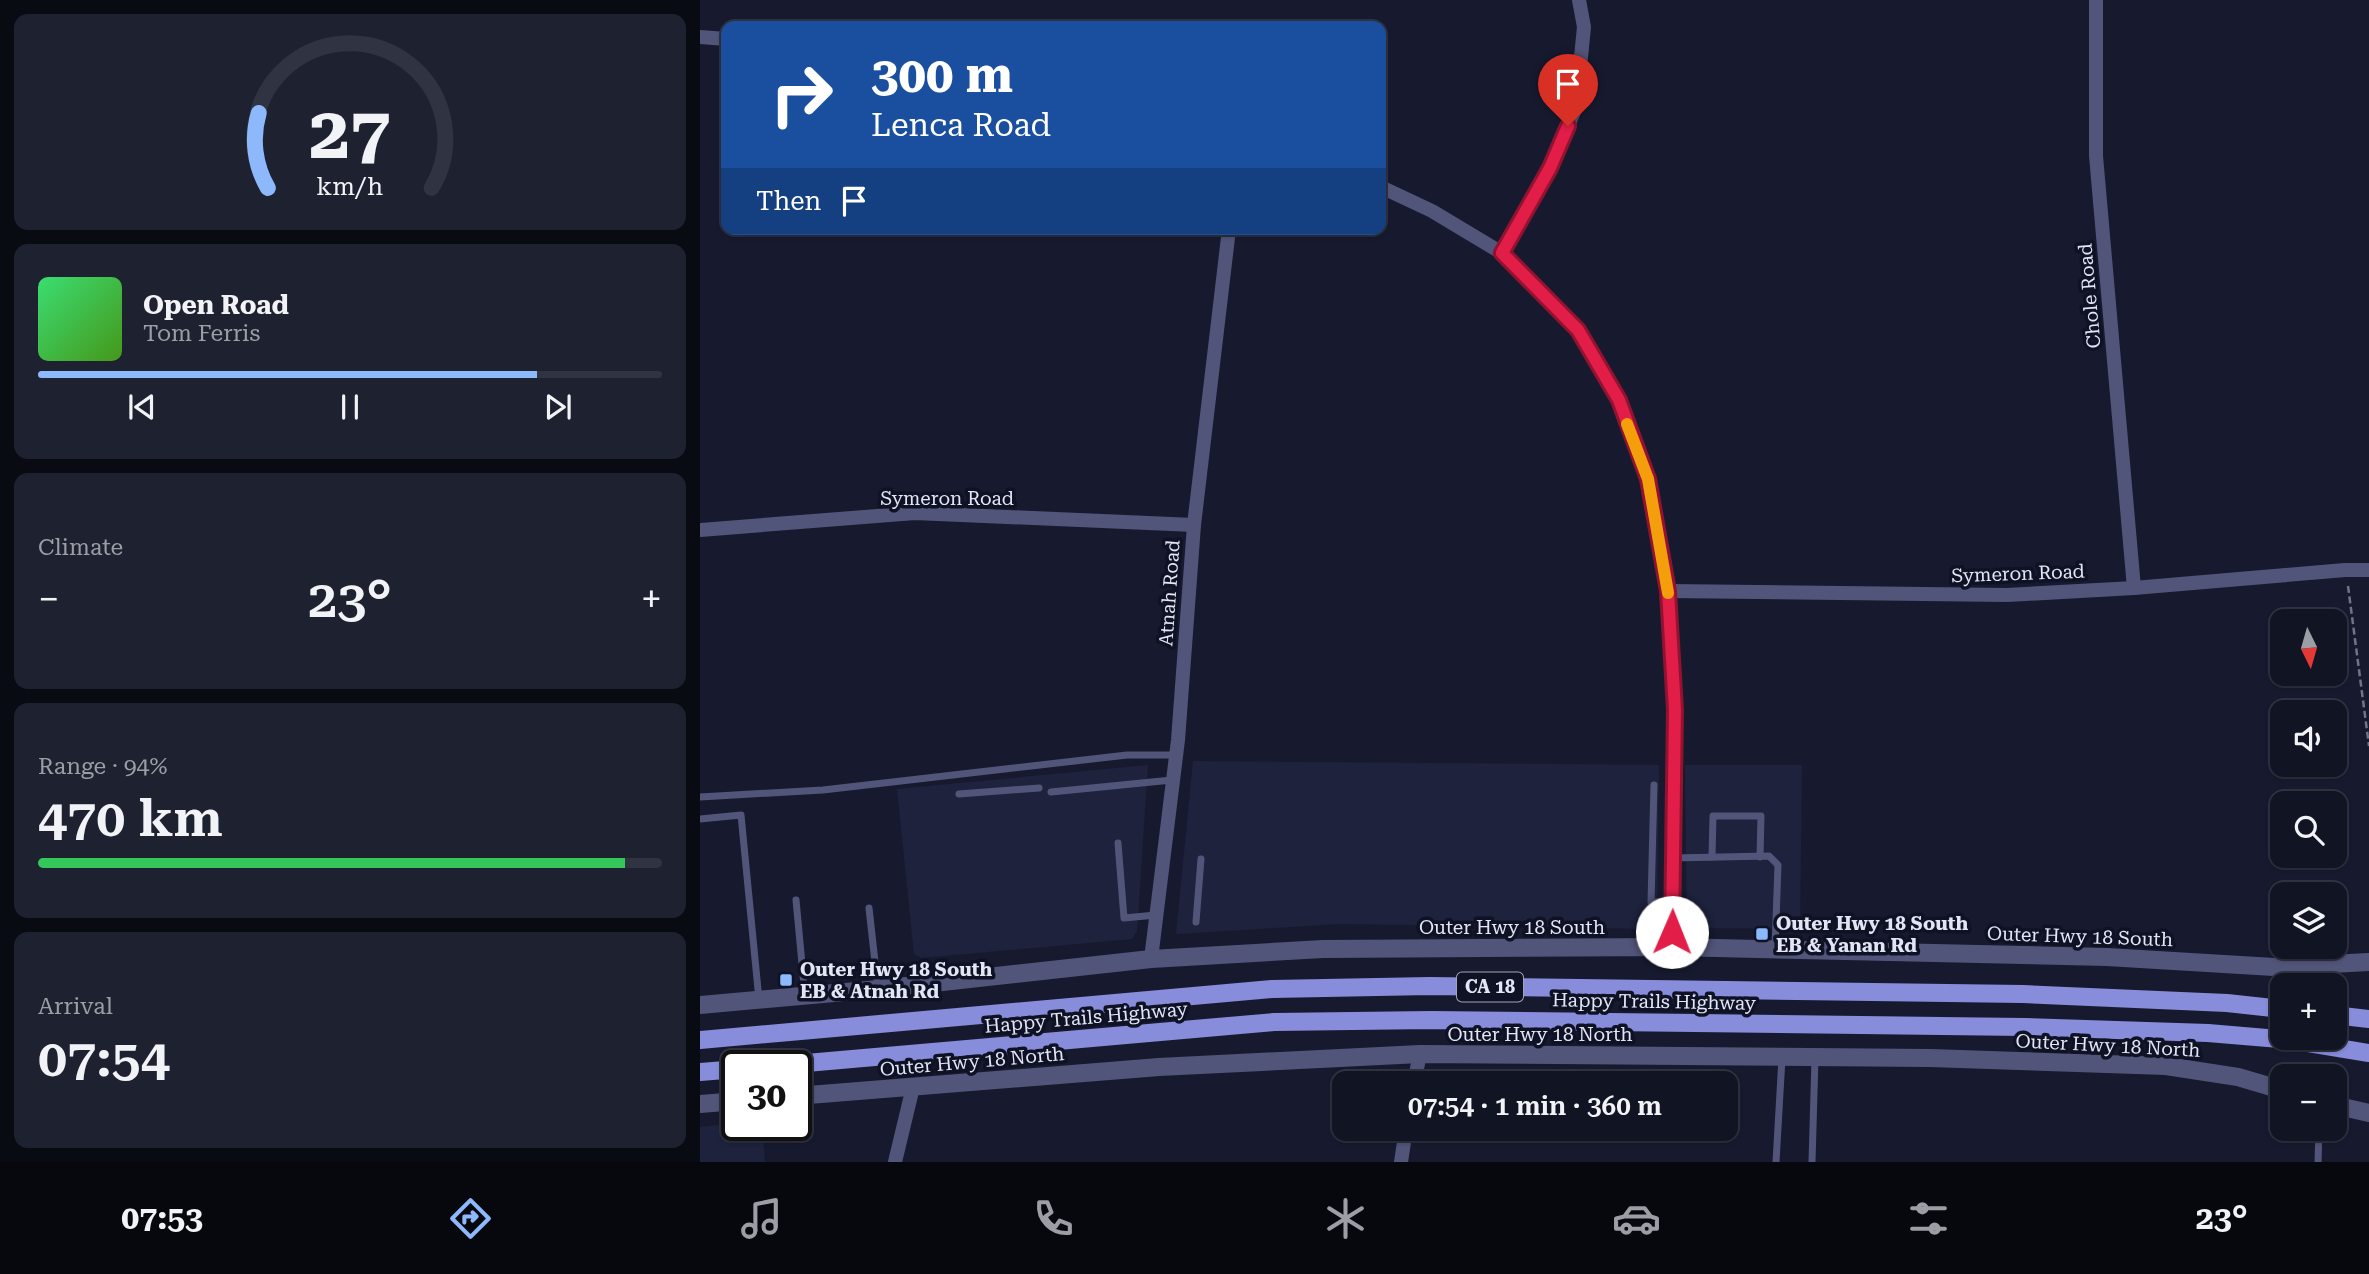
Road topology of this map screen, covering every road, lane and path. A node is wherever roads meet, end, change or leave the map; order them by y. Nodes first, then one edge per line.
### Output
1 (1579, 0) edge
2 (2096, 0) edge
3 (700, 37) edge
4 (721, 39) edge
5 (1386, 189) edge
6 (1228, 235) edge
7 (1502, 253) junction
8 (1194, 525) junction
9 (700, 530) edge
10 (2345, 570) junction
11 (2369, 570) edge
12 (2134, 588) junction
13 (1668, 591) junction
14 (2369, 746) edge
15 (1176, 755) junction
16 (1173, 779) junction
17 (1654, 785) dead end
18 (1039, 788) dead end
19 (1051, 792) dead end
20 (959, 794) dead end
21 (700, 797) edge
22 (700, 819) edge
23 (1118, 843) dead end
24 (1712, 857) junction
25 (1760, 857) junction
26 (1673, 858) junction
27 (1201, 859) dead end
28 (796, 900) dead end
29 (1672, 902) junction
30 (869, 908) dead end
31 (1156, 915) junction
32 (1196, 922) dead end
33 (1672, 947) junction
34 (1775, 949) junction
35 (1151, 959) junction
36 (2369, 962) edge
37 (878, 989) junction
38 (805, 997) junction
39 (759, 1001) junction
40 (700, 1004) edge
41 (2270, 1008) edge
42 (2347, 1016) edge
43 (2369, 1019) edge
44 (700, 1040) edge
45 (1420, 1054) junction
46 (2369, 1054) edge
47 (1782, 1056) junction
48 (1815, 1056) junction
49 (812, 1062) edge
50 (721, 1070) edge
51 (1417, 1071) edge
52 (700, 1072) edge
53 (2270, 1086) edge
54 (913, 1087) junction
55 (812, 1095) edge
56 (721, 1102) edge
57 (700, 1104) edge
58 (2347, 1108) edge
59 (2369, 1113) edge
60 (1404, 1141) edge
61 (2319, 1141) edge
62 (895, 1162) edge
63 (1401, 1162) edge
64 (1776, 1162) edge
65 (1812, 1162) edge
66 (2318, 1162) edge

1 - 7 street
2 - 12 street, Chole Road
3 - 4 street
5 - 7 street
6 - 8 street, Atnah Road
7 - 13 street
8 - 9 street, Symeron Road
8 - 15 street, Atnah Road
10 - 11 street, Symeron Road
10 - 12 street, Symeron Road
10 - 14 path
12 - 13 street, Symeron Road
13 - 26 street
15 - 16 street, Atnah Road
15 - 21 lane
16 - 19 lane
16 - 31 street, Atnah Road
17 - 29 lane
18 - 20 lane
22 - 39 lane
23 - 31 lane
24 - 25 lane
24 - 25 lane
24 - 26 lane
25 - 34 lane
26 - 29 street
27 - 32 lane
28 - 38 lane
29 - 33 street
30 - 37 lane
31 - 35 street, Atnah Road
33 - 34 street, Outer Hwy 18 South
33 - 35 street, Outer Hwy 18 South
34 - 36 street, Outer Hwy 18 South
35 - 37 street, Outer Hwy 18 South
37 - 38 street, Outer Hwy 18 South
38 - 39 street, Outer Hwy 18 South
39 - 40 street, Outer Hwy 18 South
41 - 44 main road, Happy Trails Highway / CA 18
42 - 43 main road
45 - 47 street, Outer Hwy 18 North
45 - 51 street
45 - 54 street, Outer Hwy 18 North
46 - 49 main road, Happy Trails Highway / CA 18
47 - 48 street, Outer Hwy 18 North
47 - 64 lane
48 - 53 street, Outer Hwy 18 North
48 - 65 lane
50 - 52 main road
54 - 55 street, Outer Hwy 18 North
54 - 62 street
56 - 57 street
58 - 59 street
60 - 63 street
61 - 66 lane

